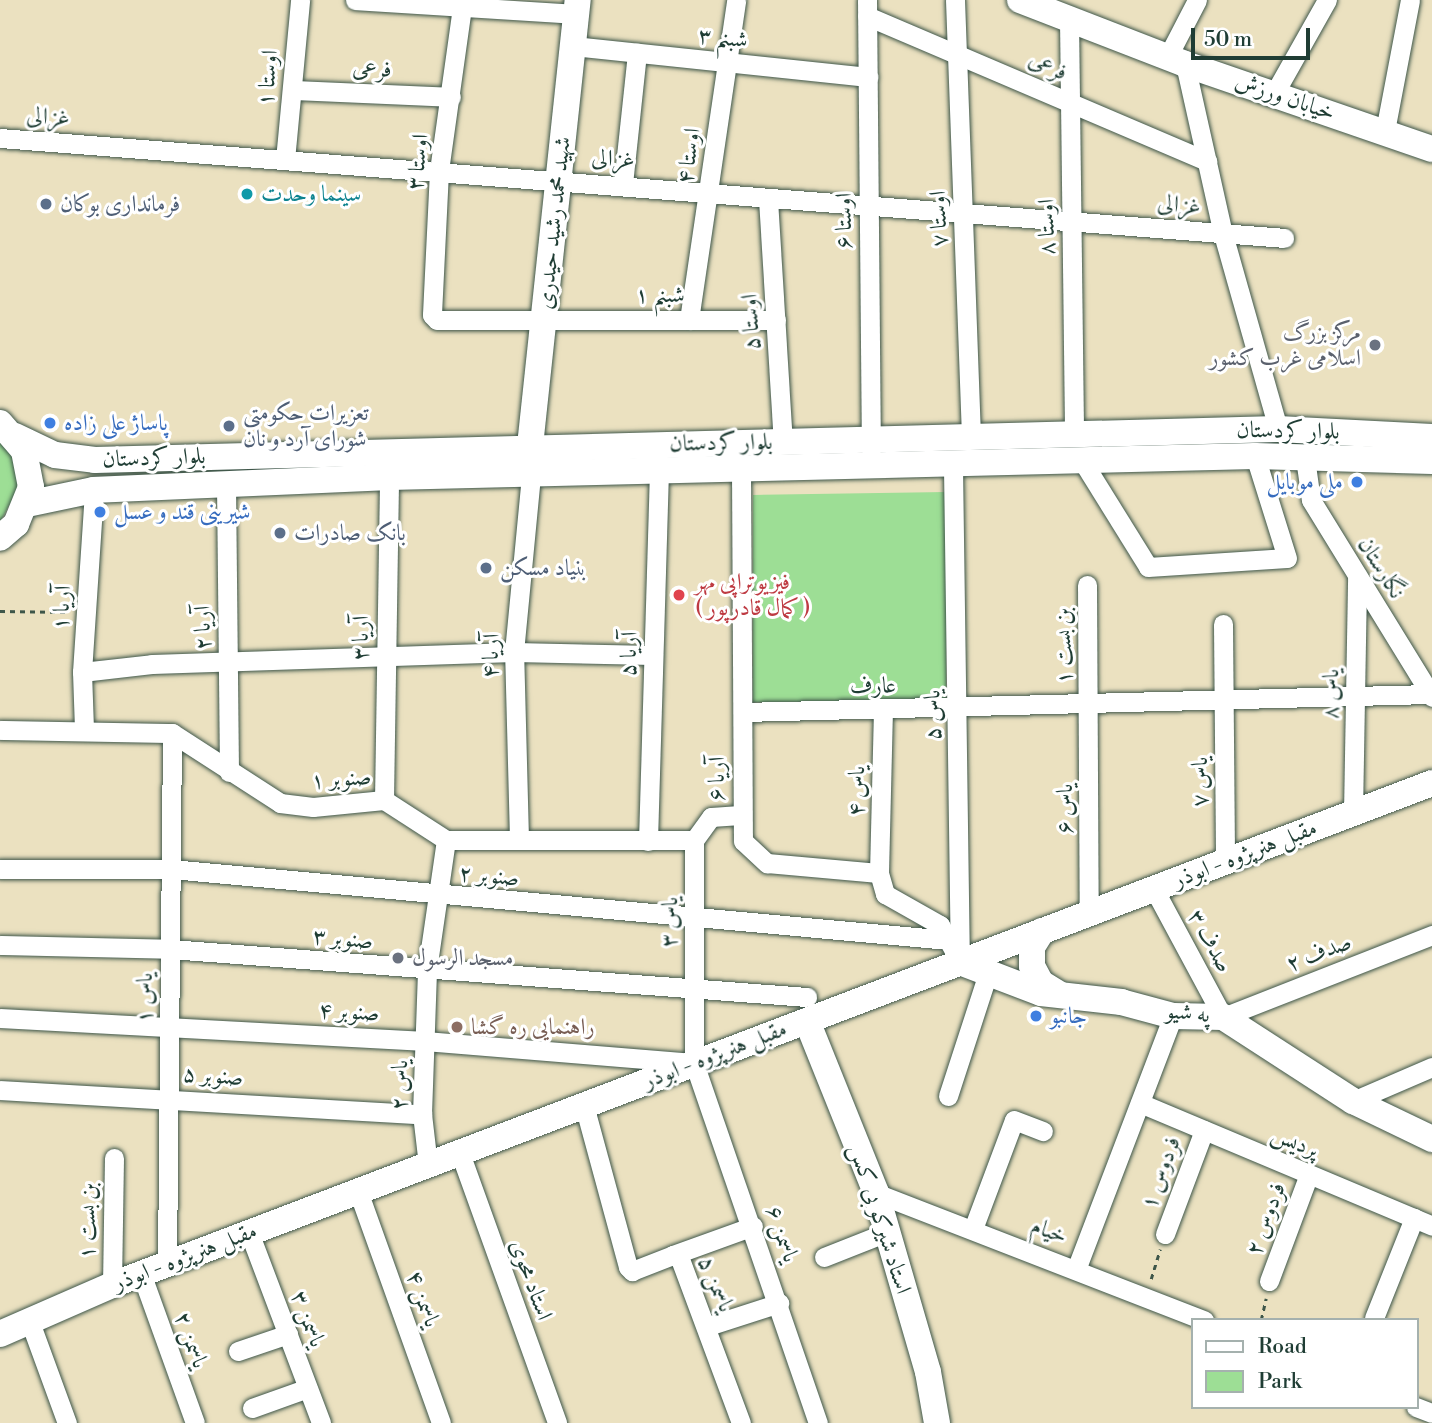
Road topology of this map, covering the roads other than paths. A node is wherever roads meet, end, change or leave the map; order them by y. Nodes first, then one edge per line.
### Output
1 (300, 0) edge
2 (355, 0) edge
3 (736, 0) edge
4 (956, 0) edge
5 (1197, 0) edge
6 (1327, 0) edge
7 (1410, 0) edge
8 (433, 2) edge
9 (1031, 2) edge
10 (462, 7) junction
11 (577, 7) edge
12 (867, 8) edge
13 (1069, 19) junction
14 (573, 46) junction
15 (957, 51) junction
16 (638, 53) junction
17 (1177, 60) junction
18 (728, 64) junction
19 (868, 77) junction
20 (292, 90) junction
21 (1274, 93) junction
22 (450, 97) junction
23 (1070, 103) junction
24 (1385, 131) junction
25 (0, 138) edge
26 (1432, 149) edge
27 (285, 160) junction
28 (1207, 161) junction
29 (439, 171) junction
30 (559, 181) junction
31 (623, 184) junction
32 (709, 193) junction
33 (768, 199) junction
34 (869, 203) junction
35 (963, 212) junction
36 (1072, 219) junction
37 (1223, 234) junction
38 (1284, 238) dead end
39 (544, 319) junction
40 (437, 320) joint
41 (690, 320) junction
42 (776, 320) junction
43 (1278, 429) junction
44 (7, 430) edge
45 (1074, 434) junction
46 (971, 437) junction
47 (1432, 438) edge
48 (871, 441) junction
49 (783, 442) junction
50 (530, 446) junction
51 (1255, 456) junction
52 (1305, 458) junction
53 (94, 460) junction
54 (1432, 461) edge
55 (1083, 462) junction
56 (953, 467) junction
57 (659, 469) junction
58 (741, 469) junction
59 (871, 469) junction
60 (531, 474) junction
61 (388, 477) junction
62 (226, 484) junction
63 (94, 490) junction
64 (27, 504) junction
65 (0, 538) edge
66 (1357, 576) junction
67 (1087, 585) dead end
68 (1223, 624) dead end
69 (514, 652) junction
70 (653, 654) junction
71 (385, 658) junction
72 (228, 663) junction
73 (82, 672) junction
74 (1356, 696) junction
75 (1431, 696) edge
76 (1224, 702) junction
77 (1089, 706) junction
78 (958, 710) junction
79 (883, 711) junction
80 (743, 712) junction
81 (84, 729) junction
82 (0, 730) edge
83 (172, 733) junction
84 (229, 772) junction
85 (1432, 783) edge
86 (384, 800) junction
87 (1353, 813) junction
88 (740, 815) junction
89 (519, 839) junction
90 (446, 840) junction
91 (694, 840) junction
92 (648, 841) junction
93 (1225, 862) junction
94 (0, 869) edge
95 (171, 869) junction
96 (879, 873) junction
97 (1154, 889) junction
98 (436, 896) junction
99 (1089, 913) junction
100 (696, 917) junction
101 (1042, 931) junction
102 (1432, 935) edge
103 (0, 945) edge
104 (170, 949) junction
105 (954, 951) junction
106 (427, 970) junction
107 (988, 973) junction
108 (692, 988) junction
109 (1068, 997) junction
110 (807, 1009) junction
111 (1173, 1016) junction
112 (1223, 1017) junction
113 (0, 1018) edge
114 (169, 1025) junction
115 (425, 1041) junction
116 (694, 1063) junction
117 (1432, 1067) edge
118 (0, 1090) edge
119 (948, 1096) dead end
120 (170, 1097) junction
121 (1353, 1101) junction
122 (1140, 1103) junction
123 (584, 1105) junction
124 (422, 1114) junction
125 (1204, 1130) junction
126 (1043, 1131) dead end
127 (1432, 1139) edge
128 (460, 1153) junction
129 (114, 1158) dead end
130 (428, 1165) junction
131 (1309, 1174) junction
132 (358, 1191) junction
133 (876, 1194) junction
134 (1423, 1222) edge
135 (753, 1226) junction
136 (973, 1229) junction
137 (887, 1232) junction
138 (249, 1233) junction
139 (1164, 1234) road end
140 (673, 1255) junction
141 (824, 1257) dead end
142 (167, 1264) junction
143 (1077, 1268) junction
144 (141, 1273) junction
145 (1269, 1280) road end
146 (112, 1285) junction
147 (779, 1303) junction
148 (1199, 1318) edge
149 (1374, 1318) dead end
150 (30, 1322) junction
151 (708, 1326) junction
152 (0, 1334) edge
153 (288, 1334) junction
154 (238, 1351) dead end
155 (308, 1388) junction
156 (252, 1408) dead end
157 (67, 1423) edge
158 (195, 1423) edge
159 (321, 1423) edge
160 (441, 1423) edge
161 (557, 1423) edge
162 (741, 1423) edge
163 (818, 1423) edge
164 (937, 1423) edge

1 - 20 street, اوستا ۱
2 - 8 street
3 - 18 street, اوستا ۴
4 - 15 street, اوستا ۷
5 - 17 street
6 - 21 street
7 - 24 street
8 - 10 street
9 - 13 street, خیابان ورزش
10 - 11 street
10 - 22 street, اوستا ۳
11 - 14 street, شهید محمد رشید حیدری
12 - 15 street, فرعی
12 - 19 street, اوستا ۶
13 - 17 street, خیابان ورزش
13 - 23 street, اوستا ۸
14 - 16 street, شبنم ۳
14 - 30 street, شهید محمد رشید حیدری
15 - 23 street, فرعی
15 - 35 street, اوستا ۷
16 - 18 street, شبنم ۳
16 - 31 street
17 - 21 street, خیابان ورزش
17 - 28 street
18 - 19 street, شبنم ۳
18 - 32 street, اوستا ۴
19 - 34 street, اوستا ۶
20 - 22 street, فرعی
20 - 27 street, اوستا ۱
21 - 24 street, خیابان ورزش
22 - 29 street, اوستا ۳
23 - 28 street, فرعی
23 - 36 street, اوستا ۸
24 - 26 street, خیابان ورزش
25 - 27 street, غزالی
27 - 29 street, غزالی
28 - 37 street
29 - 30 street, غزالی
29 - 40 street, اوستا ۳
30 - 31 street, غزالی
30 - 39 street, شهید محمد رشید حیدری
31 - 32 street, غزالی
32 - 33 street, غزالی
32 - 41 street, اوستا ۴
33 - 34 street, غزالی
33 - 42 street, اوستا ۵
34 - 35 street, غزالی
34 - 48 street, اوستا ۶
35 - 36 street, غزالی
35 - 46 street, اوستا ۷
36 - 37 street, غزالی
36 - 45 street, اوستا ۸
37 - 38 street, غزالی
37 - 43 street
39 - 40 street, شبنم ۱
39 - 41 street, شبنم ۱
39 - 50 street, شهید محمد رشید حیدری
41 - 42 street, شبنم ۱
42 - 49 street, اوستا ۵
43 - 45 street, بلوار کردستان
43 - 47 street, بلوار کردستان
44 - 53 street, بلوار کردستان
44 - 64 street
45 - 46 street, بلوار کردستان
46 - 48 street, بلوار کردستان
48 - 49 street, بلوار کردستان
48 - 59 street, اوستا ۶
49 - 50 street, بلوار کردستان
50 - 53 street, بلوار کردستان
51 - 52 street, بلوار کردستان
51 - 55 street, بلوار کردستان
51 - 55 street
52 - 54 street, بلوار کردستان
52 - 66 street, نگارستان
53 - 63 street
55 - 56 street, بلوار کردستان
56 - 59 street, بلوار کردستان
56 - 78 street, یاس ۵
57 - 58 street, بلوار کردستان
57 - 60 street, بلوار کردستان
57 - 70 street, آریا ۵
58 - 59 street, بلوار کردستان
58 - 80 street, آریا ۶
60 - 61 street, بلوار کردستان
60 - 69 street, آریا ۴
61 - 62 street, بلوار کردستان
61 - 71 street, آریا ۳
62 - 63 street, بلوار کردستان
62 - 72 street, آریا ۲
63 - 64 street, بلوار کردستان
63 - 73 street, آریا ۱
64 - 65 street
66 - 74 street, یاس ۸
66 - 75 street, نگارستان
67 - 77 street, بن بست ۱
68 - 76 street, یاس ۷
69 - 70 street
69 - 71 street
69 - 89 street, آریا ۴
70 - 92 street, آریا ۵
71 - 72 street
71 - 86 street, آریا ۳
72 - 73 street
72 - 84 street, آریا ۲
73 - 81 street, آریا ۱
74 - 75 street, عارف
74 - 76 street, عارف
74 - 87 street, یاس ۸
76 - 77 street, عارف
76 - 93 street, یاس ۷
77 - 78 street, عارف
77 - 99 street, یاس ۶
78 - 79 street, عارف
78 - 105 street, یاس ۵
79 - 80 street, عارف
79 - 96 street, یاس ۴
80 - 88 street, آریا ۶
81 - 82 street
81 - 83 street
83 - 84 street, صنوبر ۱
83 - 95 street, یاس ۱
84 - 86 street, صنوبر ۱
85 - 87 street, مقبل هنرپژوه - ابوذر
86 - 90 street, صنوبر ۱
87 - 93 street, مقبل هنرپژوه - ابوذر
88 - 91 street
88 - 96 street, آریا ۶
89 - 90 street
89 - 92 street
90 - 98 street, یاس ۲
91 - 92 street
91 - 100 street, یاس ۳
93 - 97 street, مقبل هنرپژوه - ابوذر
94 - 95 street, صنوبر ۲
95 - 98 street, صنوبر ۲
95 - 104 street, یاس ۱
96 - 105 street
97 - 99 street, مقبل هنرپژوه - ابوذر
97 - 112 street, صدف ۳
98 - 100 street, صنوبر ۲
98 - 106 street, یاس ۲
99 - 101 street, مقبل هنرپژوه - ابوذر
100 - 105 street, صنوبر ۲
100 - 108 street, یاس ۳
101 - 105 street, مقبل هنرپژوه - ابوذر
101 - 109 street
102 - 112 street, صدف ۲
103 - 104 street, صنوبر ۳
104 - 106 street, صنوبر ۳
104 - 114 street, یاس ۱
105 - 107 street, په شیو
105 - 110 street, مقبل هنرپژوه - ابوذر
106 - 108 street, صنوبر ۳
106 - 115 street, یاس ۲
107 - 109 street, په شیو
107 - 119 street
108 - 110 street, صنوبر ۳
108 - 116 street, یاس ۳
109 - 111 street, په شیو
110 - 116 street, مقبل هنرپژوه - ابوذر
110 - 133 street, استاد شیرکو بی کس
111 - 112 street, په شیو
111 - 122 street
112 - 121 street, په شیو
113 - 114 street, صنوبر ۴
114 - 115 street, صنوبر ۴
114 - 120 street, یاس ۱
115 - 116 street, صنوبر ۴
115 - 124 street, یاس ۲
116 - 123 street, مقبل هنرپژوه - ابوذر
116 - 135 street, یاسمن ۶
117 - 121 street
118 - 120 street, صنوبر ۵
120 - 124 street, صنوبر ۵
120 - 142 street, یاس ۱
121 - 127 street, په شیو
122 - 125 street, پردیس
122 - 143 street
123 - 128 street, مقبل هنرپژوه - ابوذر
123 - 140 street, یاسمن ۵
124 - 130 street, یاس ۲
125 - 131 street, پردیس
125 - 139 street, فردوس ۱
126 - 136 street
128 - 130 street, مقبل هنرپژوه - ابوذر
128 - 161 street, استاد محوی
129 - 146 street, بن بست ۱
130 - 132 street, مقبل هنرپژوه - ابوذر
131 - 134 street, پردیس
131 - 145 street, فردوس ۲
132 - 138 street, مقبل هنرپژوه - ابوذر
132 - 160 street, یاسمن ۴
133 - 136 street, خیام
133 - 137 street, استاد شیرکو بی کس
134 - 149 street
135 - 140 street
135 - 147 street, یاسمن ۶
136 - 143 street, خیام
137 - 141 street
137 - 164 street, استاد شیرکو بی کس
138 - 142 street, مقبل هنرپژوه - ابوذر
138 - 153 street, یاسمن ۳
140 - 151 street, یاسمن ۵
142 - 144 street, مقبل هنرپژوه - ابوذر
143 - 148 street, خیام
144 - 146 street, مقبل هنرپژوه - ابوذر
144 - 158 street, یاسمن ۲
146 - 150 street, مقبل هنرپژوه - ابوذر
147 - 151 street
147 - 163 street, یاسمن ۶
150 - 152 street, مقبل هنرپژوه - ابوذر
150 - 157 street
151 - 162 street, یاسمن ۵
153 - 154 street
153 - 155 street, یاسمن ۳
155 - 156 street
155 - 159 street, یاسمن ۳

